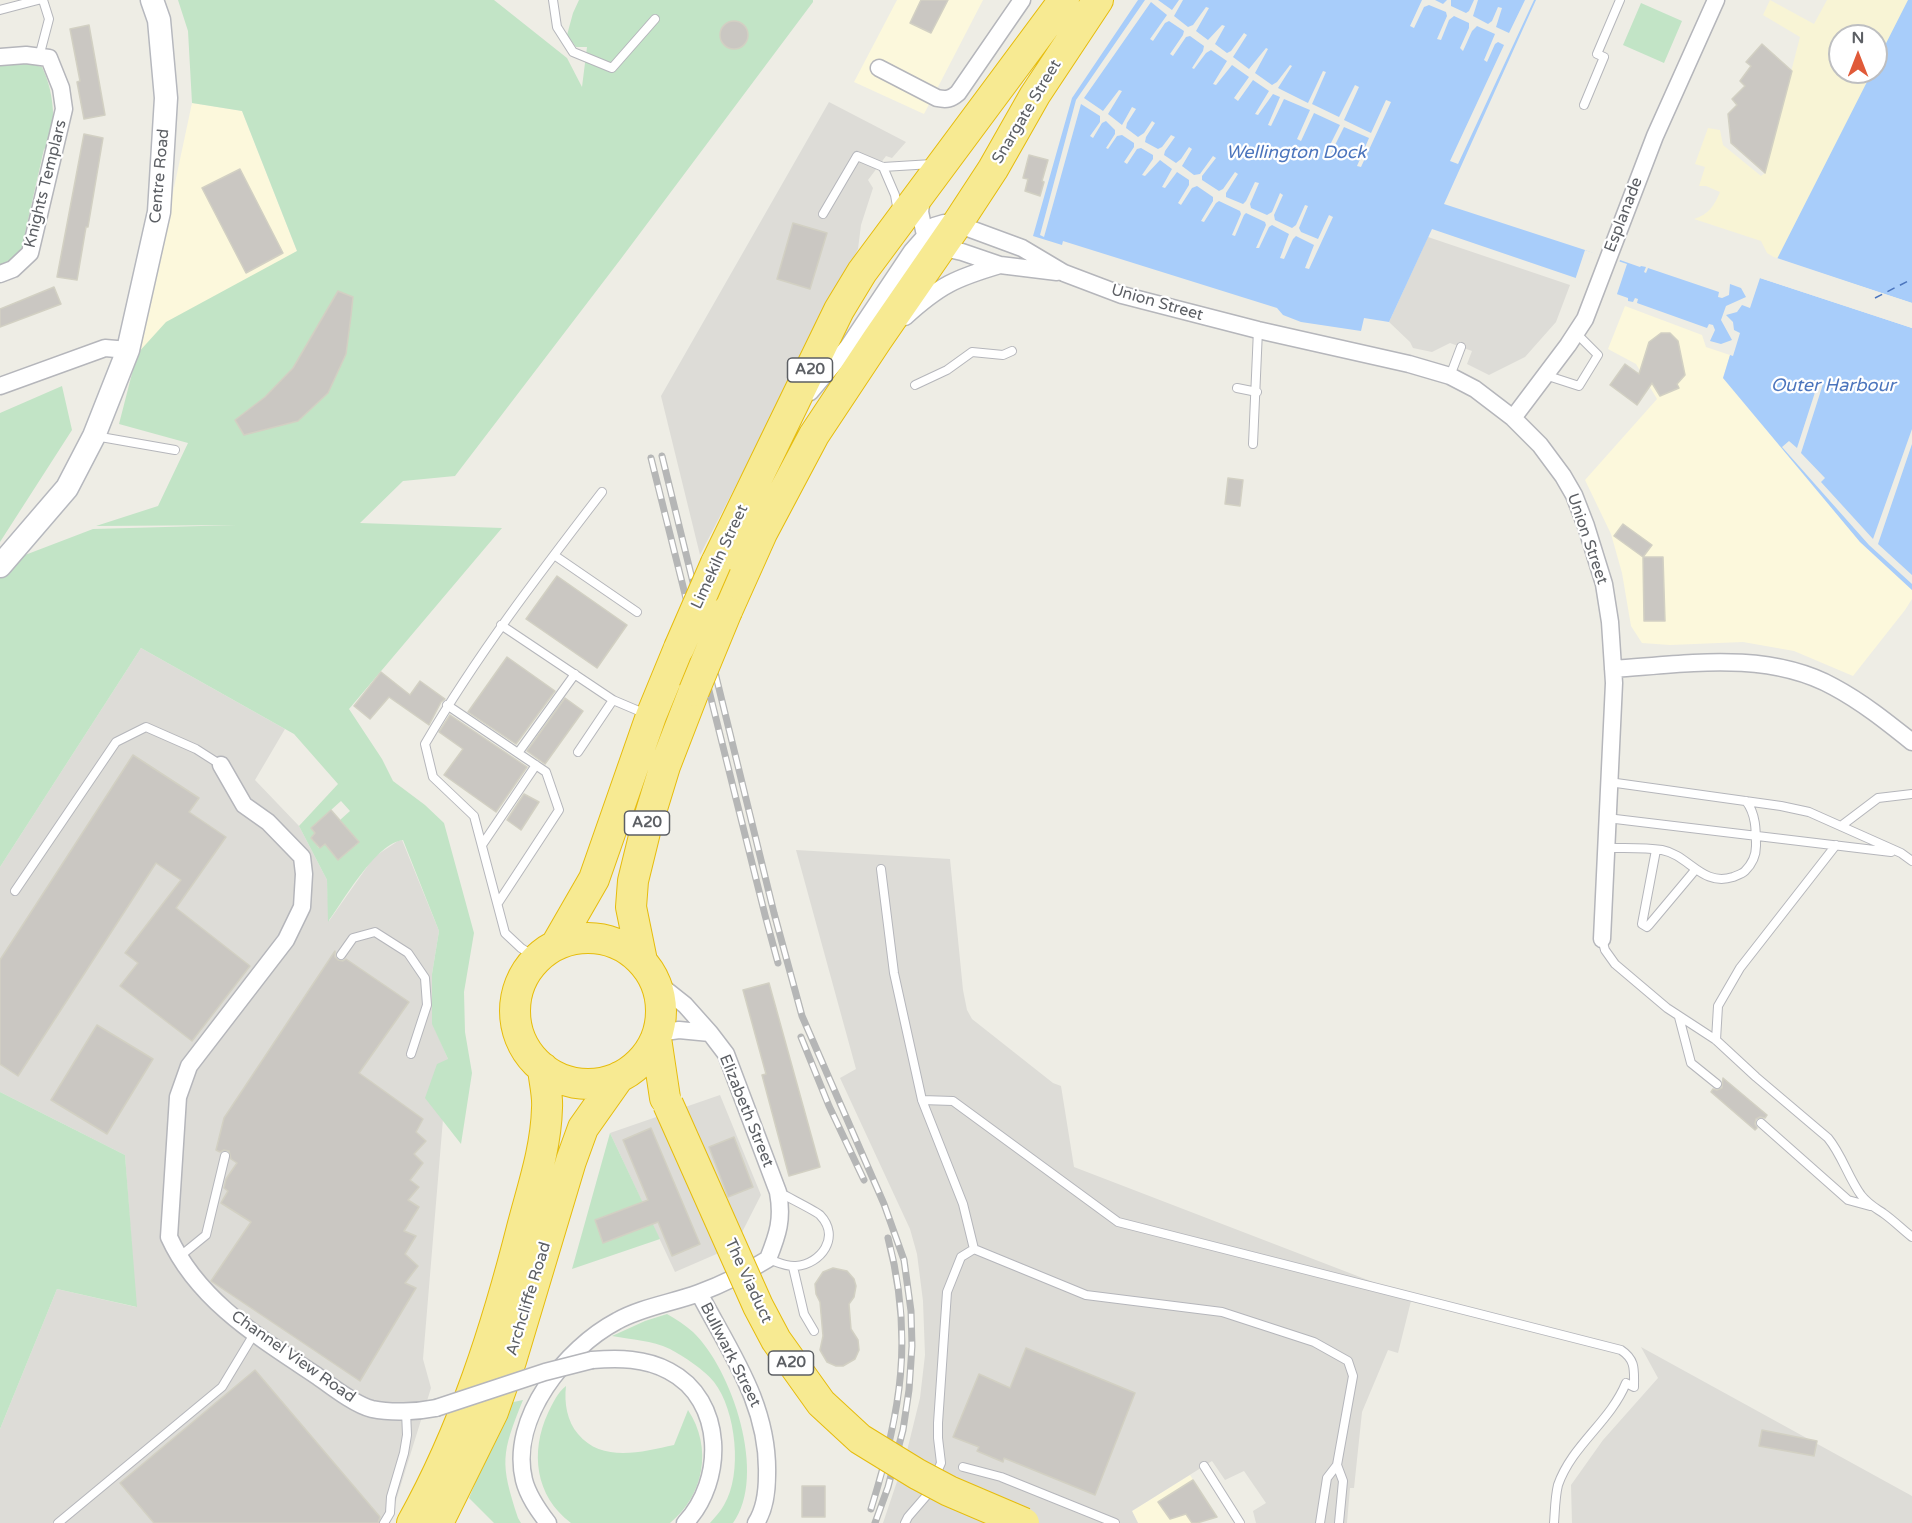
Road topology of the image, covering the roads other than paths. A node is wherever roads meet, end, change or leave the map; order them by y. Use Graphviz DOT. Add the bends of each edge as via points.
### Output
graph roads {
  1 [pos="38,0"];
  2 [pos="43,0"];
  3 [pos="152,0"];
  4 [pos="553,0"];
  5 [pos="1022,0"];
  6 [pos="1064,0"];
  7 [pos="1098,0"];
  8 [pos="1620,0"];
  9 [pos="1716,0"];
  10 [pos="0,10"];
  11 [pos="655,19"];
  12 [pos="990,46"];
  13 [pos="0,57"];
  14 [pos="39,57"];
  15 [pos="879,68"];
  16 [pos="1002,85"];
  17 [pos="1584,105"];
  18 [pos="945,163"];
  19 [pos="882,167"];
  20 [pos="924,189"];
  21 [pos="823,214"];
  22 [pos="900,219"];
  23 [pos="941,236"];
  24 [pos="1000,265"];
  25 [pos="1064,273"];
  26 [pos="0,274"];
  27 [pos="1258,330"];
  28 [pos="1575,333"];
  29 [pos="877,340"];
  30 [pos="1461,347"];
  31 [pos="128,350"];
  32 [pos="1012,351"];
  33 [pos="1545,375"];
  34 [pos="1450,376"];
  35 [pos="915,385"];
  36 [pos="0,386"];
  37 [pos="1237,388"];
  38 [pos="1257,392"];
  39 [pos="1513,418"];
  40 [pos="782,427"];
  41 [pos="94,436"];
  42 [pos="1253,444"];
  43 [pos="175,450"];
  44 [pos="602,492"];
  45 [pos="554,555"];
  46 [pos="0,566"];
  47 [pos="637,612"];
  48 [pos="501,625"];
  49 [pos="1613,669"];
  50 [pos="575,674"];
  51 [pos="613,700"];
  52 [pos="447,705"];
  53 [pos="651,716"];
  54 [pos="1912,742"];
  55 [pos="578,752"];
  56 [pos="518,753"];
  57 [pos="221,765"];
  58 [pos="536,765"];
  59 [pos="1609,782"];
  60 [pos="1912,794"];
  61 [pos="1746,801"];
  62 [pos="1607,818"];
  63 [pos="1841,826"];
  64 [pos="1756,835"];
  65 [pos="482,845"];
  66 [pos="1836,845"];
  67 [pos="1606,848"];
  68 [pos="1656,850"];
  69 [pos="1900,853"];
  70 [pos="1912,861"];
  71 [pos="881,869"];
  72 [pos="1696,869"];
  73 [pos="15,891"];
  74 [pos="498,903"];
  75 [pos="1602,939"];
  76 [pos="547,952"];
  77 [pos="341,955"];
  78 [pos="649,971"];
  79 [pos="1679,1017"];
  80 [pos="710,1033"];
  81 [pos="657,1036"];
  82 [pos="1716,1040"];
  83 [pos="411,1054"];
  84 [pos="543,1068"];
  85 [pos="625,1073"];
  86 [pos="1717,1084"];
  87 [pos="922,1100"];
  88 [pos="667,1101"];
  89 [pos="1761,1123"];
  90 [pos="225,1156"];
  91 [pos="778,1192"];
  92 [pos="1870,1206"];
  93 [pos="1912,1237"];
  94 [pos="974,1249"];
  95 [pos="178,1257"];
  96 [pos="768,1259"];
  97 [pos="793,1267"];
  98 [pos="699,1293"];
  99 [pos="814,1331"];
  100 [pos="254,1334"];
  101 [pos="406,1411"];
  102 [pos="1337,1465"];
  103 [pos="1204,1466"];
  104 [pos="963,1467"];
  105 [pos="58,1523"];
  106 [pos="384,1523"];
  107 [pos="412,1523"];
  108 [pos="438,1523"];
  109 [pos="549,1523"];
  110 [pos="684,1523"];
  111 [pos="756,1523"];
  112 [pos="905,1523"];
  113 [pos="1024,1523"];
  114 [pos="1115,1523"];
  115 [pos="1239,1523"];
  116 [pos="1320,1523"];
  117 [pos="1340,1523"];
  118 [pos="1554,1523"];
  1 -- 10 [label="lane"];
  2 -- 14 [label="lane" via="49,19"];
  3 -- 31 [label="street, Centre Road" via="159,20 166,98 159,212"];
  4 -- 11 [label="lane" via="557,27 573,52 612,68"];
  5 -- 12 [label="street"];
  6 -- 16 [label="highway, Snargate Street / A20"];
  7 -- 23 [label="highway, Snargate Street / A20" via="1035,95 993,169"];
  8 -- 17 [label="lane" via="1597,54 1604,57"];
  9 -- 28 [label="street, Esplanade" via="1655,136 1585,319"];
  12 -- 15 [label="street" via="958,93 945,100"];
  12 -- 16 [label="street" via="999,60"];
  13 -- 14 [label="street"];
  14 -- 26 [label="street, Knights Templars" via="49,58 61,88 64,109 30,253 13,269"];
  16 -- 18 [label="highway, Snargate Street / A20"];
  18 -- 19 [label="lane"];
  18 -- 20 [label="highway, Snargate Street / A20"];
  19 -- 21 [label="lane" via="857,156"];
  19 -- 22 [label="lane" via="896,195"];
  20 -- 22 [label="highway, Limekiln Street / A20"];
  20 -- 23 [label="street" via="920,212"];
  22 -- 40 [label="highway, Limekiln Street / A20" via="839,310"];
  23 -- 24 [label="street, Union Street" via="972,255"];
  23 -- 25 [label="street, Union Street" via="1022,248"];
  23 -- 29 [label="highway, Limekiln Street / A20"];
  23 -- 40 [label="street" via="912,251 848,347"];
  24 -- 25 [label="street, Union Street"];
  24 -- 29 [label="street, Union Street" via="940,287"];
  25 -- 27 [label="street, Union Street" via="1122,295"];
  27 -- 34 [label="street, Union Street"];
  27 -- 38 [label="lane"];
  28 -- 33 [label="street, Esplanade"];
  28 -- 33 [label="lane" via="1598,355 1579,386"];
  29 -- 78 [label="highway, Limekiln Street / A20, bridge" via="820,426 762,533 665,766 633,881 631,907"];
  30 -- 34 [label="lane"];
  31 -- 36 [label="street" via="105,348"];
  31 -- 41 [label="street, Centre Road"];
  32 -- 35 [label="lane" via="1003,355 972,352 947,370"];
  33 -- 39 [label="street, Esplanade"];
  34 -- 39 [label="street, Union Street" via="1475,389"];
  37 -- 38 [label="lane"];
  38 -- 42 [label="lane"];
  39 -- 49 [label="street, Union Street" via="1552,460 1580,509 1607,603"];
  40 -- 53 [label="highway, Limekiln Street / A20, bridge" via="716,563"];
  41 -- 43 [label="lane"];
  41 -- 46 [label="street, Centre Road" via="67,488"];
  44 -- 45 [label="lane"];
  45 -- 47 [label="lane"];
  45 -- 48 [label="lane"];
  48 -- 50 [label="lane"];
  48 -- 52 [label="lane"];
  49 -- 54 [label="street" via="1722,662 1759,663 1797,672 1832,686"];
  49 -- 59 [label="street, Union Street"];
  50 -- 51 [label="lane"];
  50 -- 56 [label="lane"];
  51 -- 53 [label="lane"];
  51 -- 55 [label="lane"];
  52 -- 56 [label="lane"];
  52 -- 65 [label="lane" via="425,744 433,777 474,816"];
  53 -- 76 [label="highway, Limekiln Street / A20" via="594,879"];
  56 -- 58 [label="lane"];
  57 -- 73 [label="lane" via="146,727 116,742"];
  57 -- 95 [label="street, Channel View Road" via="244,805 268,822 302,857 302,907 286,940 189,1066 178,1097 169,1237"];
  58 -- 65 [label="lane"];
  58 -- 74 [label="lane" via="546,772 559,810"];
  59 -- 61 [label="lane"];
  59 -- 62 [label="street, Union Street"];
  60 -- 63 [label="lane" via="1878,798"];
  61 -- 63 [label="lane" via="1809,812"];
  61 -- 64 [label="lane" via="1755,819"];
  62 -- 64 [label="lane"];
  62 -- 67 [label="street, Union Street"];
  63 -- 69 [label="lane"];
  64 -- 66 [label="lane"];
  64 -- 72 [label="lane" via="1756,851 1742,874 1721,880"];
  65 -- 74 [label="lane"];
  66 -- 69 [label="lane"];
  66 -- 82 [label="lane" via="1740,968 1718,1006"];
  67 -- 68 [label="lane"];
  67 -- 75 [label="street, Union Street"];
  68 -- 72 [label="lane" via="1663,850"];
  68 -- 72 [label="lane" via="1641,924 1644,927"];
  69 -- 70 [label="lane"];
  71 -- 87 [label="lane" via="894,973"];
  74 -- 76 [label="lane" via="505,933 521,948"];
  75 -- 79 [label="lane" via="1615,964"];
  76 -- 78 [label="highway" via="582,938 602,939 620,945"];
  76 -- 84 [label="highway" via="527,970 520,984 515,1014 523,1044"];
  77 -- 83 [label="lane" via="353,938 375,932 408,953 425,978 427,1005"];
  78 -- 80 [label="street, Elizabeth Street"];
  78 -- 81 [label="highway" via="660,999"];
  79 -- 82 [label="lane"];
  79 -- 86 [label="lane" via="1691,1063"];
  80 -- 81 [label="street" via="679,1030"];
  80 -- 91 [label="street, Elizabeth Street" via="726,1054"];
  81 -- 85 [label="highway" via="640,1063"];
  81 -- 88 [label="highway, The Viaduct / A20"];
  82 -- 92 [label="lane" via="1828,1138"];
  84 -- 85 [label="highway" via="572,1082 588,1083 604,1082"];
  84 -- 107 [label="highway, Archcliffe Road" via="547,1107 543,1150 510,1275 459,1424"];
  85 -- 88 [label="highway, The Viaduct / A20" via="643,1076"];
  85 -- 108 [label="highway, Archcliffe Road" via="599,1102 583,1128 493,1412"];
  87 -- 94 [label="lane" via="963,1204"];
  87 -- 118 [label="lane" via="953,1101 1118,1222 1621,1350 1630,1357 1634,1387 1626,1383 1613,1408 1575,1455 1558,1486"];
  88 -- 113 [label="highway, The Viaduct / A20, bridge" via="776,1341 821,1403 860,1439 917,1474"];
  89 -- 92 [label="lane" via="1848,1200"];
  90 -- 95 [label="lane" via="206,1235"];
  91 -- 96 [label="street, Elizabeth Street" via="780,1223"];
  91 -- 97 [label="lane" via="820,1214 826,1225 826,1250 809,1263"];
  92 -- 93 [label="lane"];
  94 -- 102 [label="lane" via="1086,1295 1222,1312 1314,1342 1348,1361 1353,1376"];
  94 -- 112 [label="lane" via="962,1257 947,1292 938,1423 941,1463 927,1495"];
  95 -- 100 [label="street, Channel View Road" via="197,1283"];
  96 -- 97 [label="lane"];
  96 -- 98 [label="street"];
  97 -- 99 [label="lane" via="804,1314"];
  98 -- 109 [label="street" via="617,1321 576,1350 556,1373 531,1417 521,1459 530,1496"];
  98 -- 111 [label="street, Bullwark Street" via="746,1379 766,1439 767,1483"];
  100 -- 101 [label="street, Channel View Road" via="370,1409"];
  100 -- 105 [label="lane" via="222,1387"];
  101 -- 106 [label="lane" via="404,1453 390,1513"];
  101 -- 110 [label="street, Channel View Road, bridge" via="436,1408 592,1360 633,1359 654,1364 683,1380 701,1402 710,1423 713,1467 701,1501"];
  102 -- 116 [label="lane" via="1327,1478"];
  102 -- 117 [label="lane" via="1343,1481"];
  103 -- 115 [label="lane"];
  104 -- 114 [label="lane" via="1001,1477"];
}
